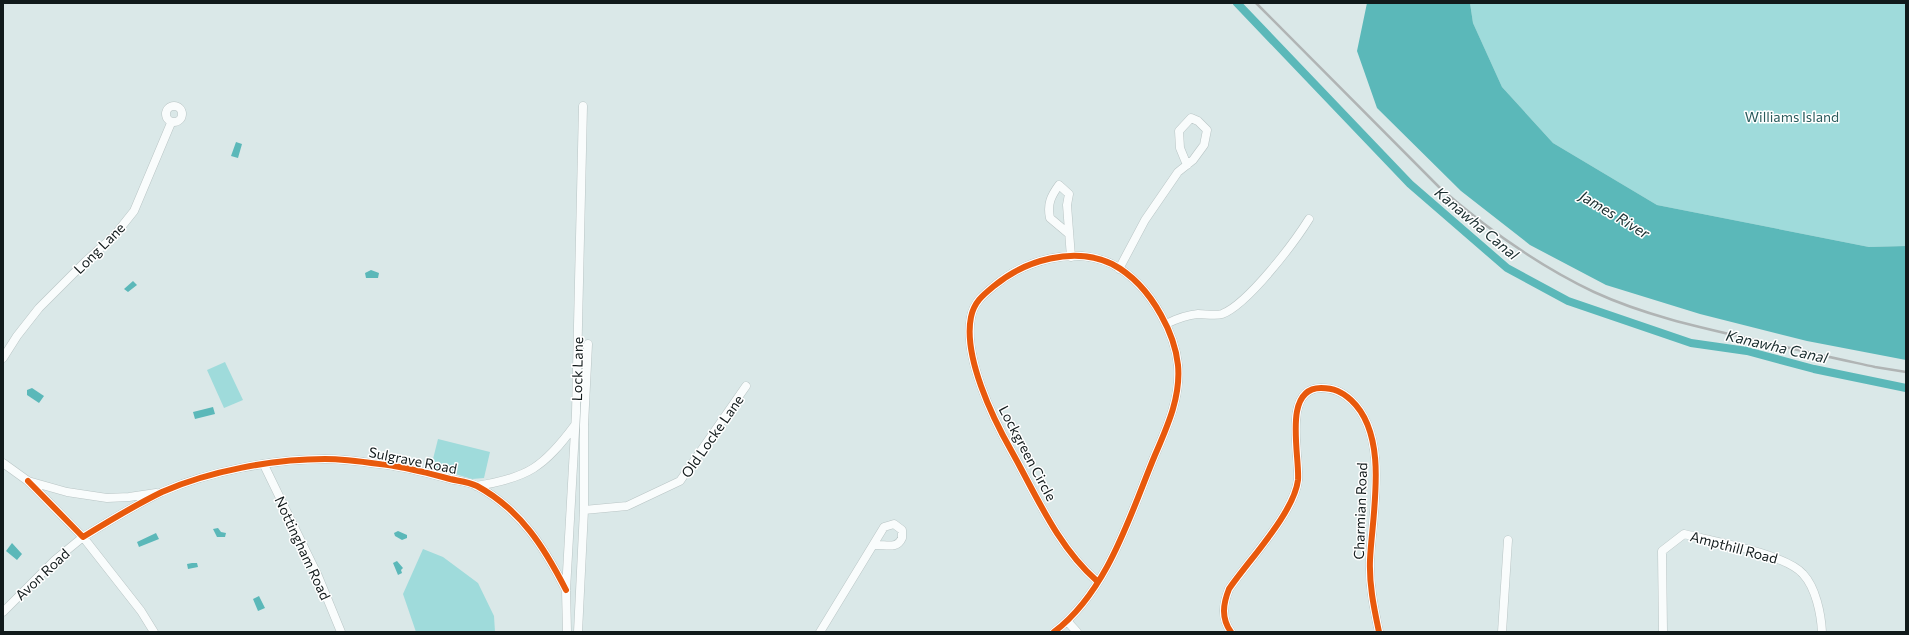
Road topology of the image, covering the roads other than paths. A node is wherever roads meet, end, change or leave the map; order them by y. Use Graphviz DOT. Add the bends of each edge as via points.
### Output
graph roads {
  1 [pos="583,106"];
  2 [pos="171,122"];
  3 [pos="1187,164"];
  4 [pos="1308,219"];
  5 [pos="1069,234"];
  6 [pos="1071,257"];
  7 [pos="1119,269"];
  8 [pos="1166,324"];
  9 [pos="588,344"];
  10 [pos="3,358"];
  11 [pos="746,386"];
  12 [pos="575,425"];
  13 [pos="3,463"];
  14 [pos="264,465"];
  15 [pos="28,481"];
  16 [pos="476,486"];
  17 [pos="163,492"];
  18 [pos="584,510"];
  19 [pos="83,537"];
  20 [pos="1508,540"];
  21 [pos="874,546"];
  22 [pos="1097,581"];
  23 [pos="566,590"];
  24 [pos="3,612"];
  25 [pos="567,620"];
  26 [pos="578,620"];
  27 [pos="1068,622"];
  28 [pos="154,632"];
  29 [pos="341,632"];
  30 [pos="567,632"];
  31 [pos="578,632"];
  32 [pos="820,632"];
  33 [pos="1054,632"];
  34 [pos="1078,632"];
  35 [pos="1231,632"];
  36 [pos="1379,632"];
  37 [pos="1502,632"];
  38 [pos="1663,632"];
  39 [pos="1822,632"];
  1 -- 12 [label="street, Lock Lane"];
  2 -- 10 [label="street, Long Lane" via="134,211 114,236 39,308"];
  3 -- 3 [label="street" via="1204,145 1207,130 1191,118 1180,131 1180,148"];
  3 -- 7 [label="street" via="1178,172 1145,220"];
  4 -- 8 [label="street" via="1273,267 1244,298 1222,314 1198,314"];
  5 -- 5 [label="street" via="1069,194 1059,185 1051,196 1048,209 1050,218"];
  5 -- 6 [label="street"];
  6 -- 7 [label="street, Lockgreen Circle" via="1088,258 1111,264"];
  6 -- 22 [label="street, Lockgreen Circle" via="1058,257 1025,266 1002,279 978,299 971,316 969,342 997,426 1063,544 1080,566"];
  7 -- 8 [label="street, Lockgreen Circle" via="1135,280 1155,304"];
  8 -- 22 [label="street, Lockgreen Circle" via="1173,338 1178,366 1177,388 1170,418 1111,562"];
  9 -- 18 [label="street" via="584,425"];
  11 -- 18 [label="street, Old Locke Lane" via="680,482 627,506"];
  12 -- 16 [label="street" via="556,451 527,473 499,483"];
  12 -- 23 [label="street, Lock Lane"];
  13 -- 15 [label="street, Sulgrave Road"];
  14 -- 16 [label="street, Sulgrave Road" via="306,460 364,462 410,468"];
  14 -- 17 [label="street, Sulgrave Road" via="226,472"];
  14 -- 29 [label="street, Nottingham Road" via="318,576"];
  15 -- 17 [label="street, Sulgrave Road" via="67,492 107,498"];
  15 -- 19 [label="street, Sulgrave Road"];
  16 -- 23 [label="street, Sulgrave Road" via="513,513 536,537"];
  17 -- 19 [label="street, Sulgrave Road"];
  18 -- 26 [label="street"];
  19 -- 24 [label="street, Avon Road" via="50,564"];
  19 -- 28 [label="street" via="141,611"];
  20 -- 37 [label="street"];
  21 -- 32 [label="street"];
  22 -- 27 [label="street, Lockgreen Circle"];
  23 -- 25 [label="street, Lock Lane"];
  25 -- 26 [label="street"];
  25 -- 30 [label="street, Lock Lane"];
  26 -- 31 [label="street"];
  27 -- 33 [label="street, Lockgreen Circle"];
  27 -- 34 [label="street"];
  35 -- 36 [label="street, Charmian Road" via="1225,622 1223,602 1241,571 1283,515 1295,492 1298,469 1297,408 1306,393 1318,388 1342,392 1360,408 1370,434 1376,488 1370,582"];
  38 -- 39 [label="street, Ampthill Road" via="1662,551 1684,534 1780,559 1796,567 1810,584"];
}
